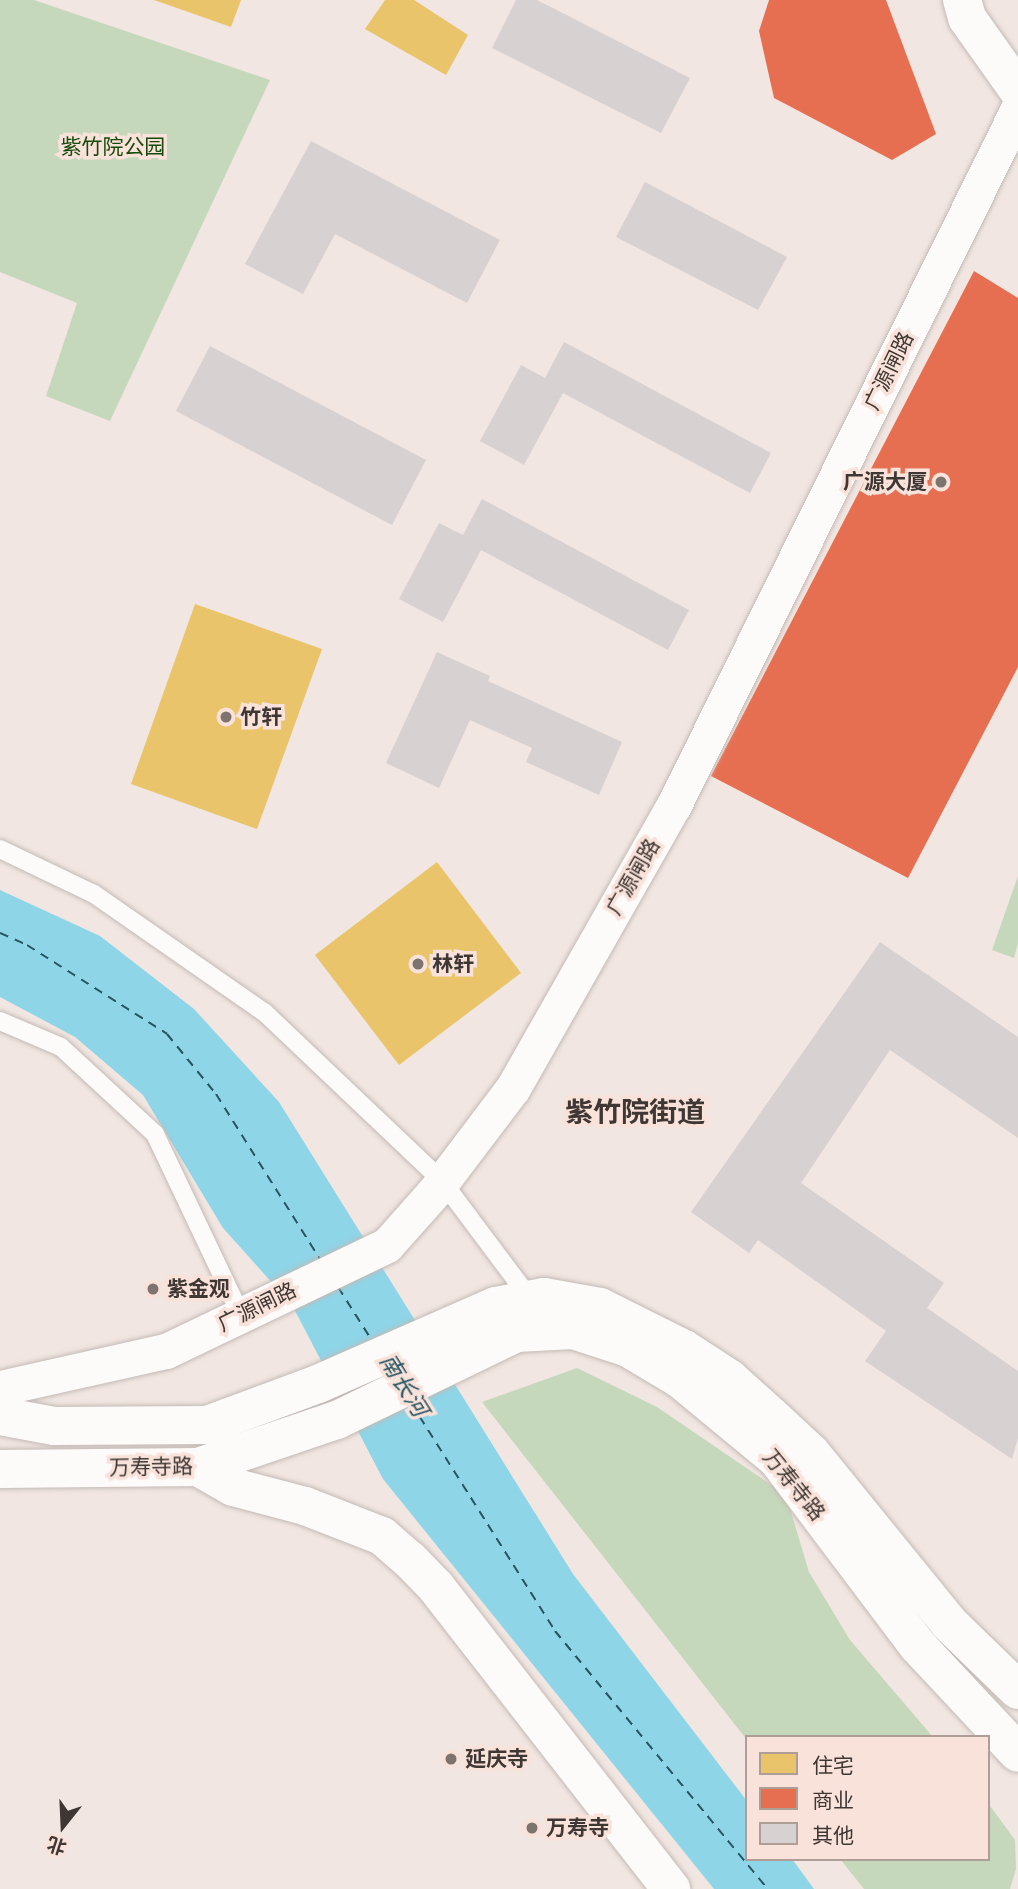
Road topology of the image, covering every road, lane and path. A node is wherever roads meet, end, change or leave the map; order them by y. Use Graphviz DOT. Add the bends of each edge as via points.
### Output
graph roads {
  1 [pos="962,0"];
  2 [pos="1018,90"];
  3 [pos="1018,109"];
  4 [pos="0,849"];
  5 [pos="0,1021"];
  6 [pos="442,1181"];
  7 [pos="531,1300"];
  8 [pos="242,1314"];
  9 [pos="451,1344"];
  10 [pos="0,1388"];
  11 [pos="0,1416"];
  12 [pos="198,1467"];
  13 [pos="0,1469"];
  14 [pos="1018,1690"];
  15 [pos="1018,1754"];
  16 [pos="671,1889"];
  1 -- 2 [label="street" via="967,18"];
  3 -- 6 [label="street, 广源闸路" via="674,805 513,1088"];
  4 -- 6 [label="lane" via="94,894 264,1012"];
  5 -- 8 [label="lane" via="61,1047 155,1134"];
  6 -- 7 [label="lane"];
  6 -- 8 [label="street, 广源闸路" via="387,1245"];
  7 -- 9 [label="street, 万寿寺路" via="496,1306"];
  7 -- 14 [label="street, 万寿寺路" via="544,1297 600,1307 640,1324 730,1379 811,1453 949,1623"];
  8 -- 10 [label="street, 广源闸路" via="166,1351"];
  9 -- 11 [label="street, 万寿寺路" via="318,1384 207,1426 54,1426"];
  9 -- 12 [label="street, 万寿寺路" via="337,1420"];
  9 -- 15 [label="street, 万寿寺路" via="516,1333 573,1330 628,1348 681,1378 777,1459 918,1646"];
  12 -- 13 [label="street, 万寿寺路"];
  12 -- 16 [label="street" via="233,1487 304,1506 382,1536 410,1560 436,1587"];
}
